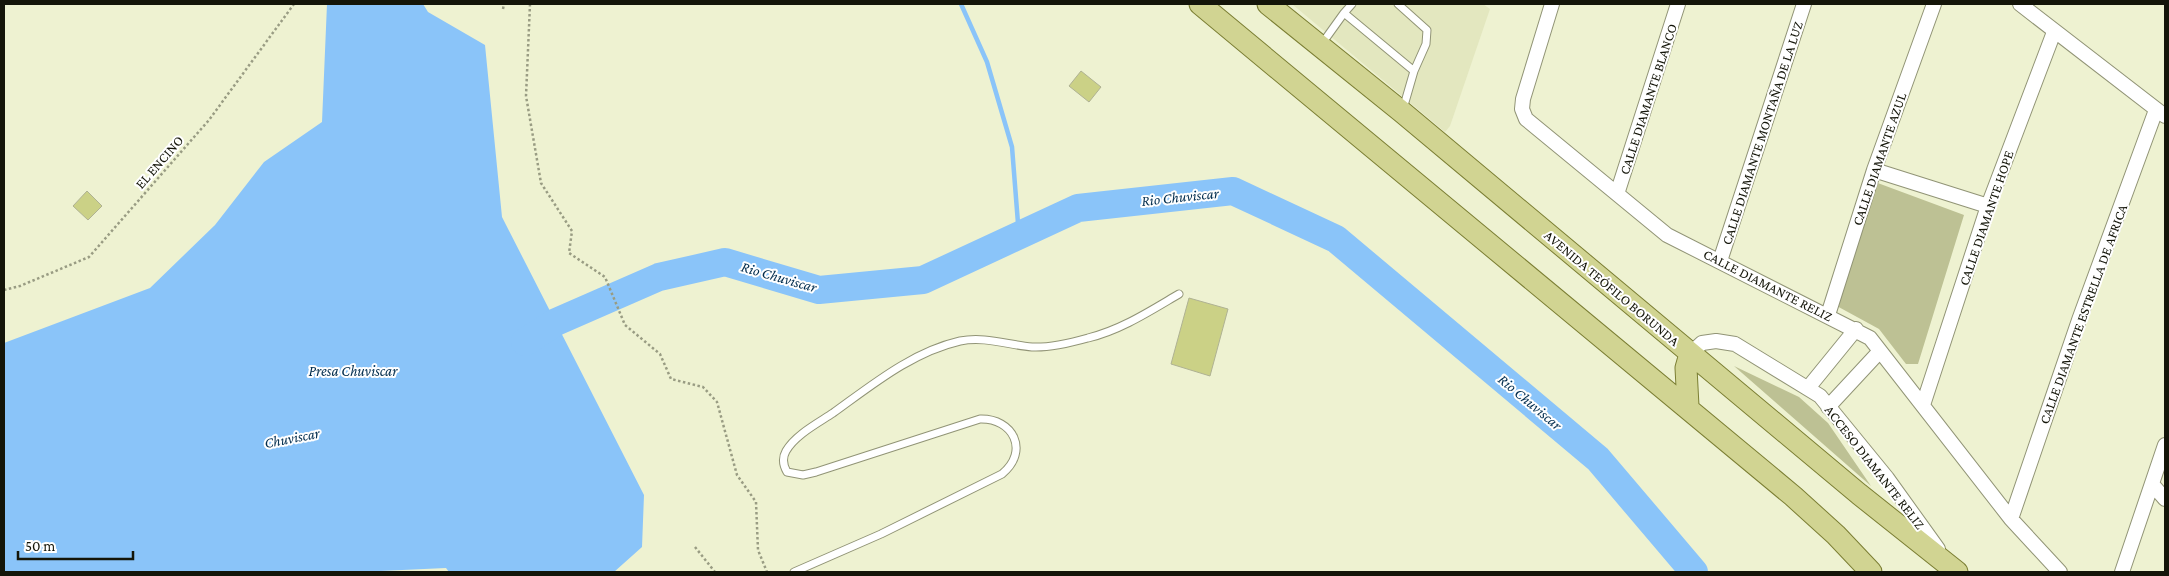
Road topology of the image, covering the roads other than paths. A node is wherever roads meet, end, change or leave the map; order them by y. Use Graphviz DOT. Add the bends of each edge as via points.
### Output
graph roads {
  1 [pos="1200,4"];
  2 [pos="1268,4"];
  3 [pos="1352,4"];
  4 [pos="1398,4"];
  5 [pos="1552,4"];
  6 [pos="1678,4"];
  7 [pos="1804,4"];
  8 [pos="1934,4"];
  9 [pos="2020,4"];
  10 [pos="1344,13"];
  11 [pos="2054,32"];
  12 [pos="1320,47"];
  13 [pos="1414,71"];
  14 [pos="1402,112"];
  15 [pos="2161,113"];
  16 [pos="1874,170"];
  17 [pos="1617,194"];
  18 [pos="1988,206"];
  19 [pos="1720,261"];
  20 [pos="1179,294"];
  21 [pos="1828,315"];
  22 [pos="1856,329"];
  23 [pos="1880,351"];
  24 [pos="1690,354"];
  25 [pos="1808,388"];
  26 [pos="1923,405"];
  27 [pos="1688,406"];
  28 [pos="1828,407"];
  29 [pos="2165,446"];
  30 [pos="2152,484"];
  31 [pos="2165,500"];
  32 [pos="2011,519"];
  33 [pos="1952,567"];
  34 [pos="794,572"];
  35 [pos="1871,572"];
  36 [pos="2060,572"];
  37 [pos="2122,572"];
  1 -- 27 [label="main road"];
  2 -- 12 [label="main road, AVENIDA TEÓFILO BORUNDA"];
  3 -- 10 [label="lane"];
  4 -- 13 [label="lane" via="1427,30 1426,44"];
  5 -- 17 [label="street, CALLE DIAMANTE RELIZ" via="1523,99 1523,113 1526,119"];
  6 -- 17 [label="street, CALLE DIAMANTE BLANCO"];
  7 -- 19 [label="street, CALLE DIAMANTE MONTAÑA DE LA LUZ"];
  8 -- 16 [label="street, CALLE DIAMANTE AZUL"];
  9 -- 11 [label="street"];
  10 -- 12 [label="lane"];
  10 -- 13 [label="lane"];
  11 -- 15 [label="street"];
  11 -- 18 [label="street, CALLE DIAMANTE HOPE"];
  12 -- 14 [label="main road, AVENIDA TEÓFILO BORUNDA"];
  13 -- 14 [label="lane"];
  14 -- 24 [label="main road, AVENIDA TEÓFILO BORUNDA"];
  15 -- 32 [label="street, CALLE DIAMANTE ESTRELLA DE AFRICA" via="2079,320"];
  16 -- 18 [label="street"];
  16 -- 21 [label="street, CALLE DIAMANTE AZUL"];
  17 -- 19 [label="street, CALLE DIAMANTE RELIZ" via="1667,235"];
  18 -- 26 [label="street, CALLE DIAMANTE HOPE"];
  19 -- 21 [label="street, CALLE DIAMANTE RELIZ"];
  20 -- 34 [label="lane" via="1131,322 1089,338 1033,347 990,340 962,341 933,350 884,376 814,426 787,449 783,456 787,472 803,476 980,419 999,421 1006,427 1015,442 1017,454 1011,467 1002,474 881,534"];
  21 -- 22 [label="street, CALLE DIAMANTE RELIZ"];
  22 -- 23 [label="street, CALLE DIAMANTE RELIZ" via="1870,338"];
  22 -- 25 [label="street"];
  23 -- 26 [label="street, CALLE DIAMANTE RELIZ"];
  23 -- 28 [label="street"];
  24 -- 25 [label="street, ACCESO DIAMANTE RELIZ" via="1702,343 1735,344"];
  24 -- 27 [label="main road" via="1686,376"];
  24 -- 33 [label="main road, AVENIDA TEÓFILO BORUNDA"];
  25 -- 28 [label="street, ACCESO DIAMANTE RELIZ"];
  26 -- 32 [label="street, CALLE DIAMANTE RELIZ"];
  27 -- 35 [label="main road" via="1836,535"];
  28 -- 33 [label="street, ACCESO DIAMANTE RELIZ" via="1887,478"];
  29 -- 30 [label="street"];
  30 -- 31 [label="street"];
  30 -- 37 [label="street"];
  32 -- 36 [label="street, CALLE DIAMANTE RELIZ"];
}
